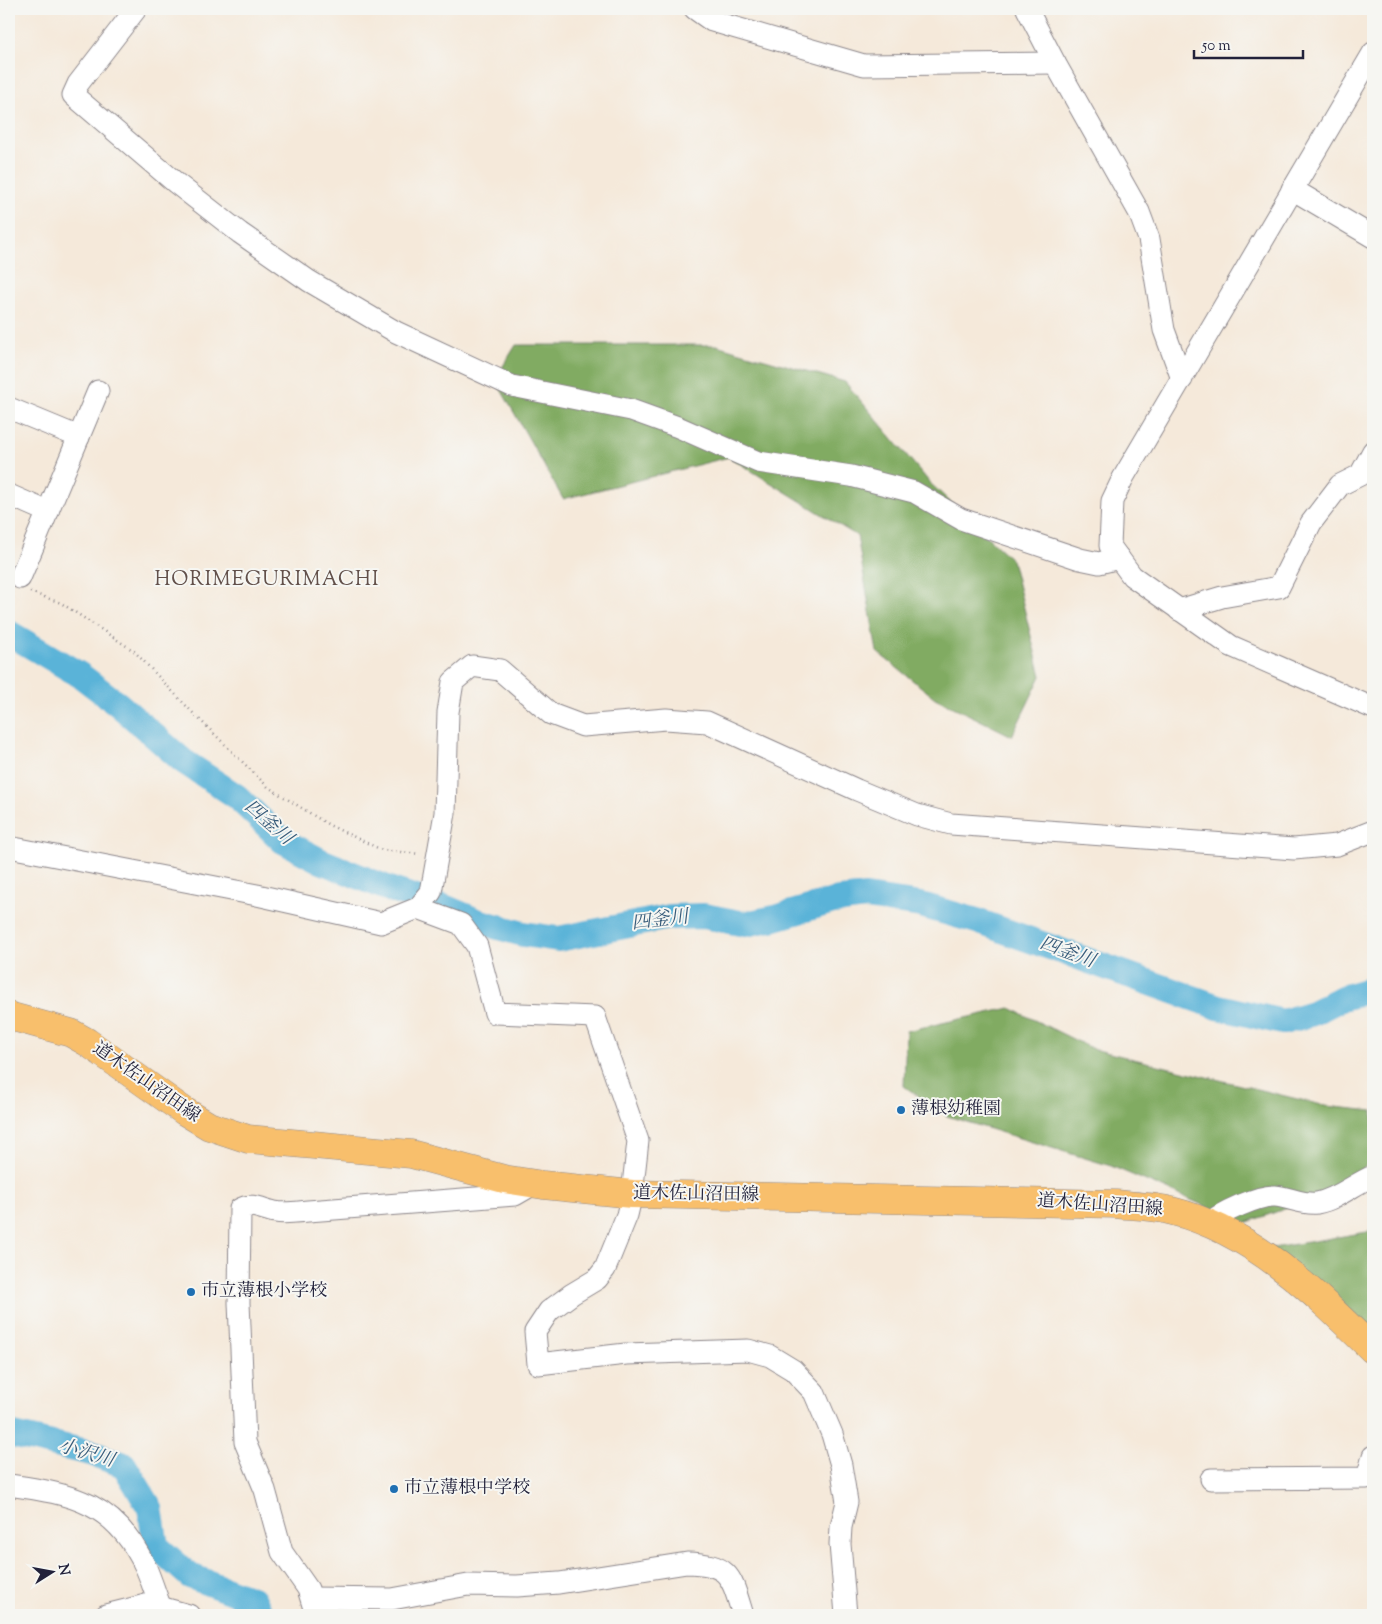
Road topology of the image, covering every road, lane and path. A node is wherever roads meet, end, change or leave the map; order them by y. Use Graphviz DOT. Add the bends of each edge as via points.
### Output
graph roads {
  1 [pos="136,9"];
  2 [pos="696,9"];
  3 [pos="1027,9"];
  4 [pos="1373,53"];
  5 [pos="1055,63"];
  6 [pos="1292,189"];
  7 [pos="1373,237"];
  8 [pos="1182,379"];
  9 [pos="98,391"];
  10 [pos="9,408"];
  11 [pos="1373,436"];
  12 [pos="79,437"];
  13 [pos="1373,451"];
  14 [pos="1344,482"];
  15 [pos="9,495"];
  16 [pos="48,512"];
  17 [pos="1119,558"];
  18 [pos="23,584"];
  19 [pos="1179,610"];
  20 [pos="1373,708"];
  21 [pos="1373,831"];
  22 [pos="9,847"];
  23 [pos="439,856"];
  24 [pos="418,908"];
  25 [pos="9,1016"];
  26 [pos="1373,1176"];
  27 [pos="534,1184"];
  28 [pos="632,1194"];
  29 [pos="1208,1224"];
  30 [pos="1373,1350"];
  31 [pos="1373,1456"];
  32 [pos="1210,1478"];
  33 [pos="9,1485"];
  34 [pos="314,1606"];
  35 [pos="161,1608"];
  36 [pos="106,1615"];
  37 [pos="189,1615"];
  38 [pos="742,1615"];
  39 [pos="846,1615"];
  1 -- 17 [label="street" via="73,95 240,233 309,281 396,332 512,386 631,410 678,426 758,462 851,476 914,492 961,519 1080,559 1099,563"];
  2 -- 5 [label="street" via="712,21 864,65"];
  3 -- 5 [label="street"];
  4 -- 6 [label="street"];
  5 -- 8 [label="street" via="1139,212 1149,239 1164,330"];
  6 -- 7 [label="street"];
  6 -- 8 [label="street"];
  8 -- 17 [label="street" via="1112,501 1110,546"];
  9 -- 12 [label="street"];
  10 -- 12 [label="street"];
  11 -- 14 [label="street"];
  12 -- 16 [label="street"];
  13 -- 14 [label="street" via="1360,474"];
  14 -- 19 [label="street" via="1311,523 1279,587 1222,597"];
  15 -- 16 [label="street"];
  16 -- 18 [label="street"];
  17 -- 19 [label="street" via="1132,576"];
  18 -- 23 [label="path" via="61,603 134,651 268,787 329,825 382,850"];
  19 -- 20 [label="street" via="1231,646"];
  21 -- 23 [label="street" via="1336,845 1294,849 951,824 917,815 857,790 707,722 666,719 583,726 551,714 500,670 472,666 453,682 448,712"];
  22 -- 24 [label="street" via="257,895 381,923"];
  23 -- 24 [label="street" via="431,892"];
  24 -- 28 [label="street" via="461,924 477,946 495,1013 595,1017 638,1141"];
  25 -- 27 [label="main road, 道木佐山沼田線" via="71,1033 184,1111 210,1126 248,1139 411,1154"];
  26 -- 29 [label="street" via="1330,1200 1310,1203 1277,1196 1262,1198 1215,1217"];
  27 -- 28 [label="main road, 道木佐山沼田線"];
  27 -- 34 [label="street" via="515,1195 276,1213 253,1206 240,1209 243,1432 273,1514 282,1552"];
  28 -- 29 [label="main road, 道木佐山沼田線" via="1115,1204 1171,1210"];
  28 -- 39 [label="street" via="606,1269 597,1279 549,1312 535,1332 538,1364 626,1354 748,1350 770,1356 793,1370 814,1392 841,1465 847,1502 840,1544"];
  29 -- 30 [label="main road, 道木佐山沼田線" via="1252,1246 1303,1284"];
  31 -- 32 [label="street" via="1367,1478"];
  33 -- 35 [label="street" via="54,1491 80,1499 100,1510 120,1527 133,1545 146,1568"];
  34 -- 38 [label="street" via="392,1599 468,1585 559,1583 703,1563 727,1574"];
  35 -- 36 [label="street"];
  35 -- 37 [label="street"];
}
